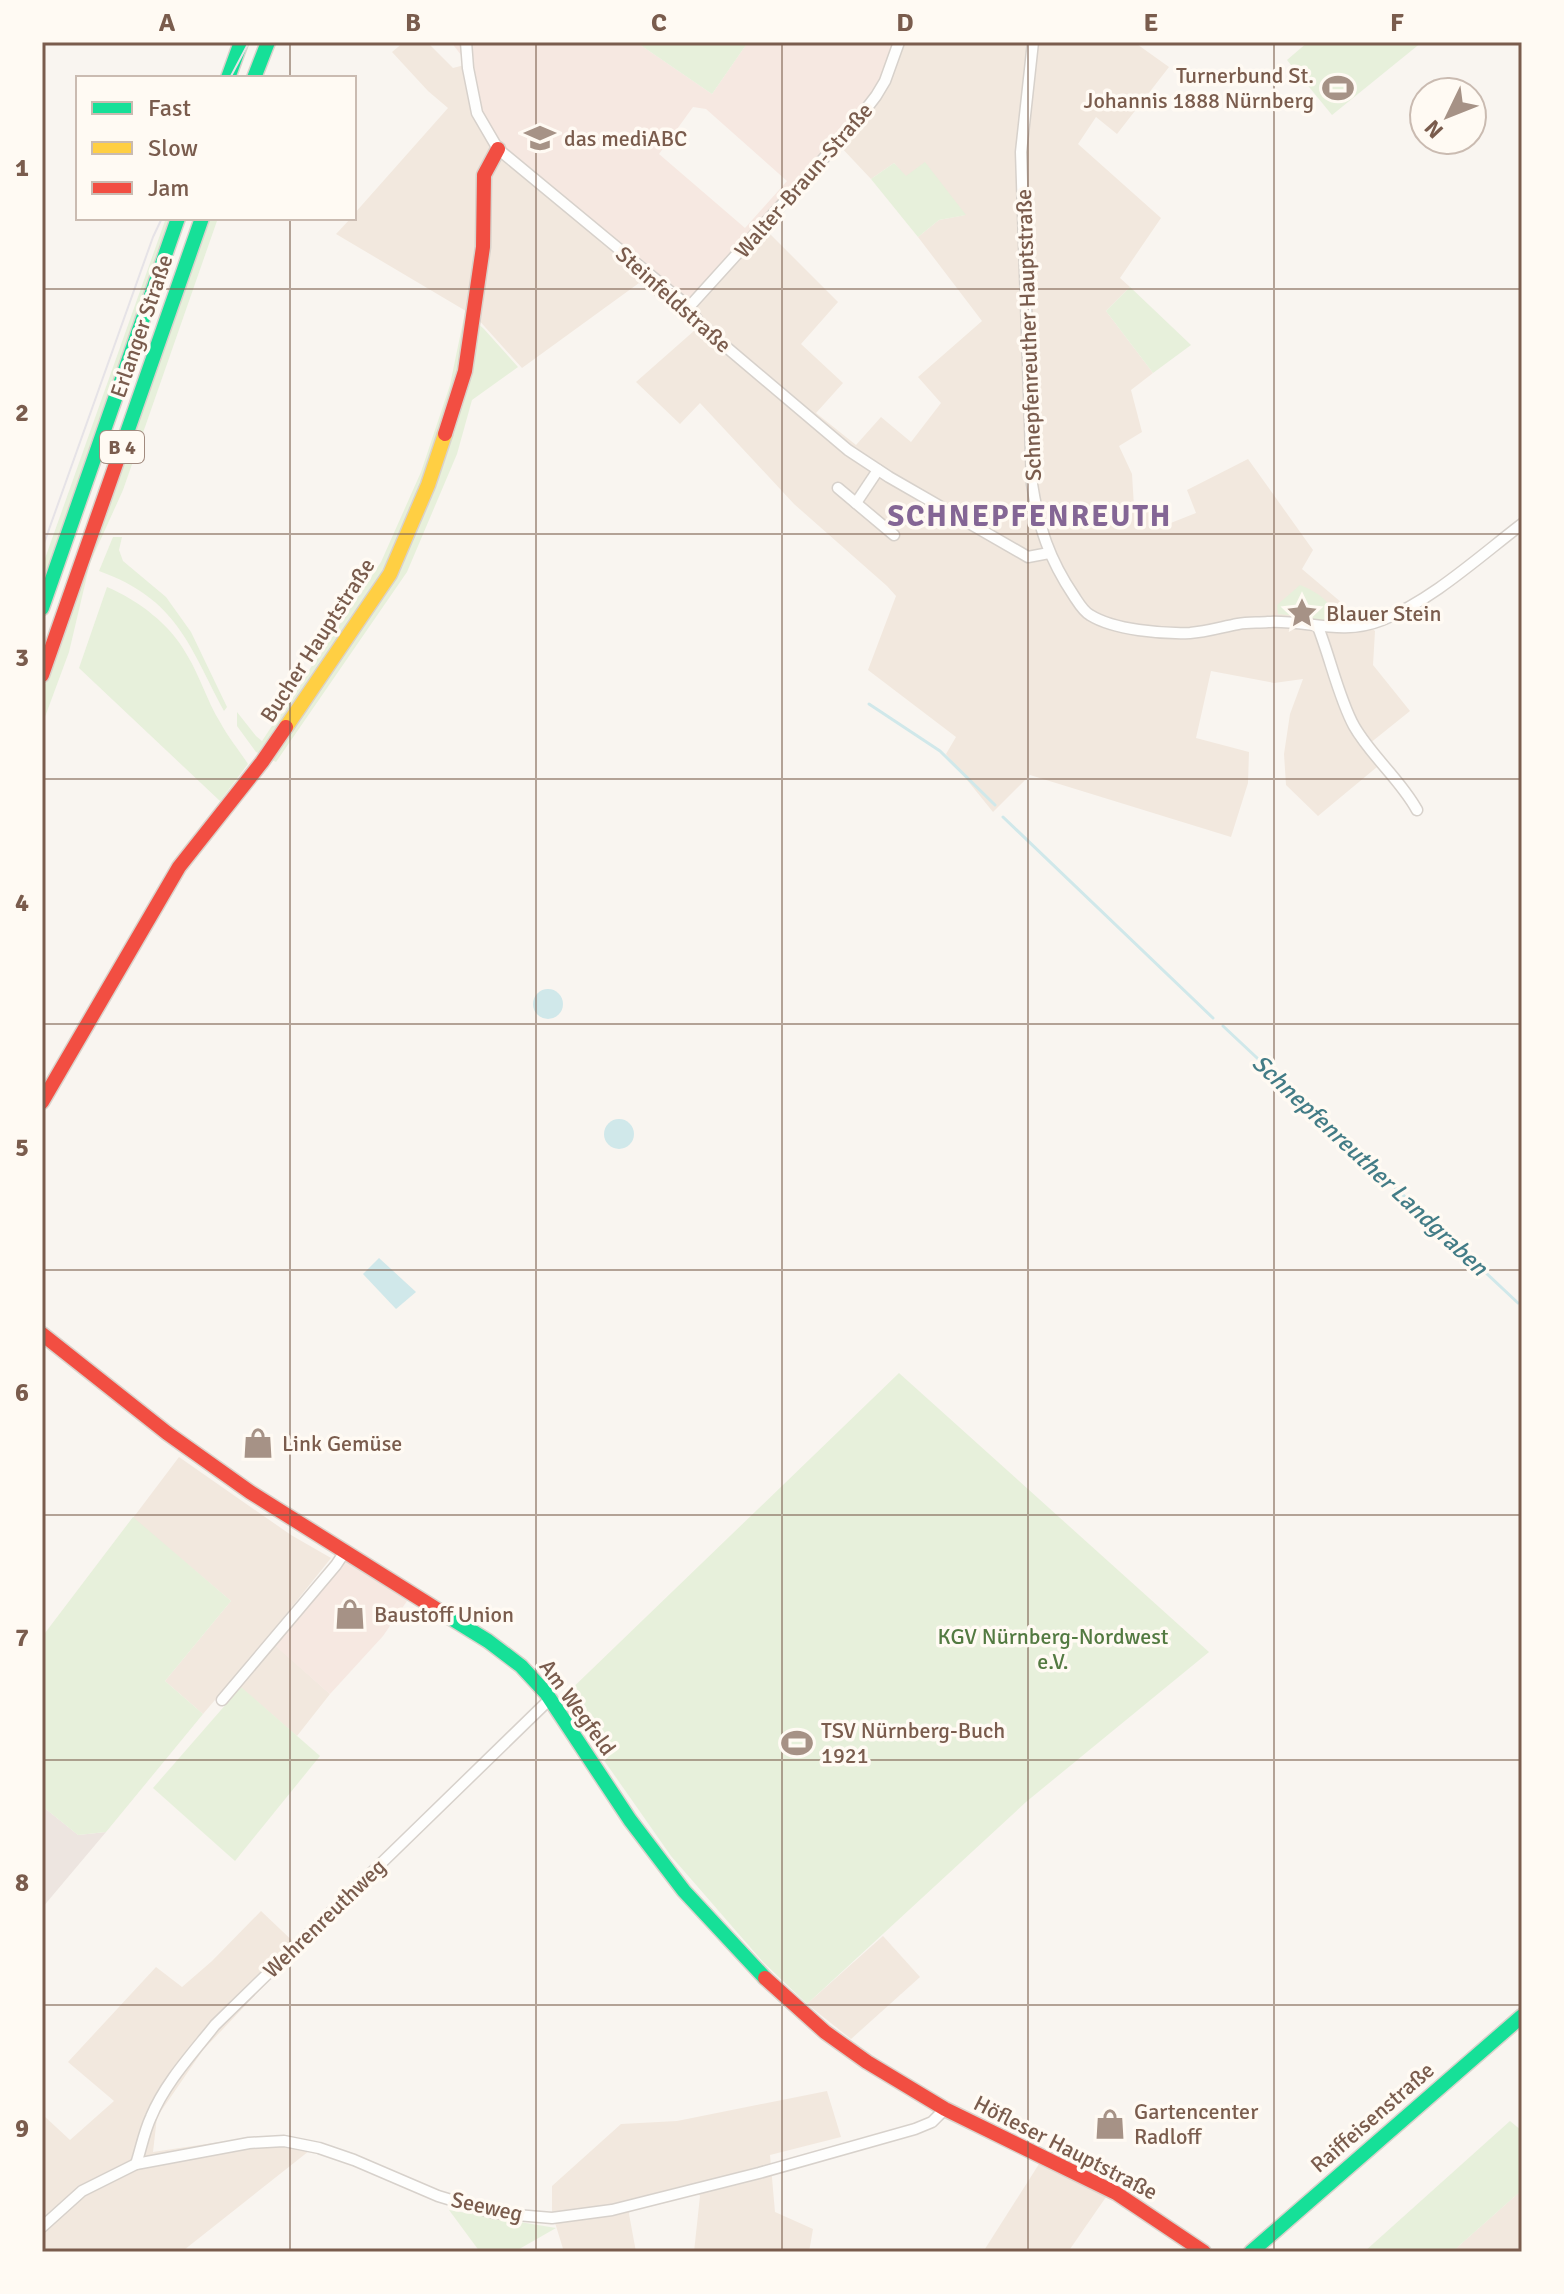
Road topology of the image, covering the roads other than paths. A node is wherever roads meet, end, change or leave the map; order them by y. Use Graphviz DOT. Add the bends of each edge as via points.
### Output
graph roads {
  1 [pos="241,42"];
  2 [pos="268,42"];
  3 [pos="466,42"];
  4 [pos="899,42"];
  5 [pos="1033,42"];
  6 [pos="229,76"];
  7 [pos="255,76"];
  8 [pos="498,149"];
  9 [pos="177,220"];
  10 [pos="201,220"];
  11 [pos="689,307"];
  12 [pos="878,470"];
  13 [pos="838,488"];
  14 [pos="856,503"];
  15 [pos="1522,524"];
  16 [pos="894,535"];
  17 [pos="1049,553"];
  18 [pos="42,608"];
  19 [pos="1318,627"];
  20 [pos="42,675"];
  21 [pos="1417,810"];
  22 [pos="42,1102"];
  23 [pos="42,1334"];
  24 [pos="344,1553"];
  25 [pos="550,1699"];
  26 [pos="222,1700"];
  27 [pos="1522,2016"];
  28 [pos="945,2109"];
  29 [pos="136,2164"];
  30 [pos="42,2227"];
  31 [pos="1204,2252"];
  32 [pos="1251,2252"];
  1 -- 6 [label="street"];
  2 -- 7 [label="street"];
  3 -- 8 [label="street, Steinfeldstraße" via="480,118"];
  4 -- 11 [label="street, Walter-Braun-Straße" via="869,106"];
  5 -- 17 [label="street, Schnepfenreuther Hauptstraße" via="1021,152 1023,237 1032,484"];
  8 -- 11 [label="street, Steinfeldstraße"];
  8 -- 22 [label="street, Bucher Hauptstraße" via="484,175 483,247 465,371 428,485 390,574 262,762 179,867"];
  9 -- 18 [label="street, Erlanger Straße / B 4"];
  10 -- 20 [label="street, Erlanger Straße / B 4"];
  11 -- 12 [label="street, Steinfeldstraße" via="698,321 817,424"];
  12 -- 14 [label="street"];
  12 -- 17 [label="street, Steinfeldstraße" via="1028,557"];
  13 -- 14 [label="street"];
  14 -- 16 [label="street"];
  15 -- 19 [label="street" via="1421,601 1381,621"];
  17 -- 19 [label="street, Schnepfenreuther Hauptstraße" via="1089,615 1121,626 1158,633 1285,621"];
  19 -- 21 [label="street" via="1355,728"];
  23 -- 24 [label="street, Am Wegfeld" via="206,1461"];
  24 -- 25 [label="street, Am Wegfeld" via="501,1650"];
  24 -- 26 [label="street"];
  25 -- 28 [label="street, Am Wegfeld" via="643,1839 734,1947 832,2038"];
  25 -- 29 [label="street, Wehrenreuthweg" via="215,2025 158,2102"];
  27 -- 32 [label="street, Raiffeisenstraße"];
  28 -- 29 [label="street, Seeweg" via="915,2129 759,2173 612,2210 552,2218 494,2213 343,2156 284,2141"];
  28 -- 31 [label="street, Höfleser Hauptstraße" via="1116,2193"];
  29 -- 30 [label="street, Seeweg" via="82,2191"];
}
